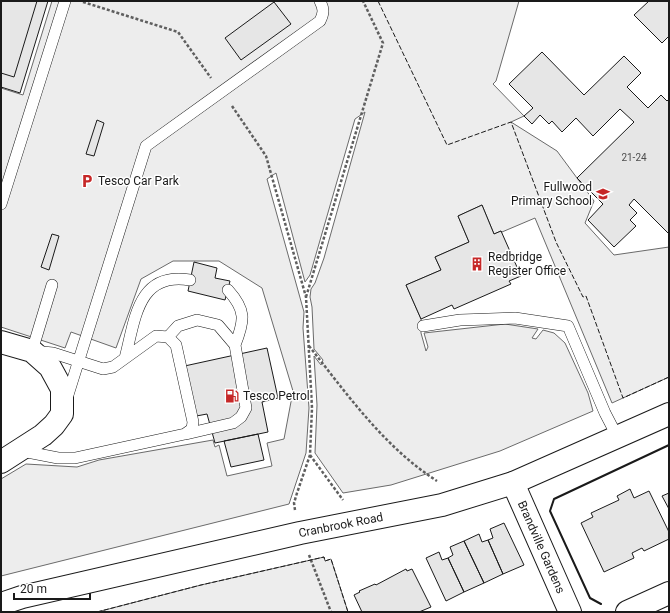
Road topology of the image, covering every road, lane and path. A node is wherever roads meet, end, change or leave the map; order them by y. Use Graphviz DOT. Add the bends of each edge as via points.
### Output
graph roads {
  1 [pos="65,1"];
  2 [pos="80,1"];
  3 [pos="320,1"];
  4 [pos="363,1"];
  5 [pos="86,2"];
  6 [pos="222,92"];
  7 [pos="1,204"];
  8 [pos="190,280"];
  9 [pos="52,285"];
  10 [pos="228,290"];
  11 [pos="306,297"];
  12 [pos="423,326"];
  13 [pos="168,337"];
  14 [pos="1,342"];
  15 [pos="235,345"];
  16 [pos="309,345"];
  17 [pos="32,351"];
  18 [pos="125,358"];
  19 [pos="79,360"];
  20 [pos="62,414"];
  21 [pos="669,414"];
  22 [pos="185,434"];
  23 [pos="618,438"];
  24 [pos="20,450"];
  25 [pos="310,455"];
  26 [pos="1,462"];
  27 [pos="513,483"];
  28 [pos="464,498"];
  29 [pos="358,521"];
  30 [pos="300,533"];
  31 [pos="310,560"];
  32 [pos="669,593"];
  33 [pos="1,604"];
  34 [pos="330,612"];
  35 [pos="570,612"];
  36 [pos="627,612"];
  1 -- 7 [label="lane"];
  2 -- 5 [label="path"];
  3 -- 6 [label="lane" via="324,7 320,21"];
  4 -- 11 [label="path" via="383,43"];
  5 -- 6 [label="path" via="178,32"];
  6 -- 11 [label="path" via="266,156"];
  6 -- 19 [label="lane" via="146,146"];
  8 -- 18 [label="lane" via="180,278 160,282 148,291 140,303"];
  9 -- 17 [label="lane"];
  10 -- 15 [label="lane" via="238,301 243,316"];
  11 -- 16 [label="path"];
  12 -- 23 [label="lane" via="460,320 515,318 568,326"];
  13 -- 15 [label="lane" via="178,326 196,320 218,325"];
  13 -- 18 [label="lane" via="156,336"];
  13 -- 22 [label="lane" via="176,345 193,422 192,429"];
  14 -- 17 [label="main road"];
  15 -- 22 [label="lane" via="246,408 241,417 234,423"];
  16 -- 25 [label="path" via="312,408"];
  16 -- 28 [label="path" via="383,436 420,470"];
  17 -- 19 [label="lane"];
  17 -- 20 [label="main road" via="50,367 62,389"];
  18 -- 19 [label="lane" via="113,367 103,369"];
  19 -- 20 [label="lane"];
  20 -- 24 [label="main road" via="44,435"];
  21 -- 23 [label="main road, Cranbrook Road"];
  22 -- 24 [label="lane" via="75,458 58,458"];
  23 -- 27 [label="main road, Cranbrook Road"];
  24 -- 26 [label="main road"];
  25 -- 29 [label="path"];
  25 -- 30 [label="path" via="294,503"];
  27 -- 28 [label="main road, Cranbrook Road"];
  27 -- 35 [label="main road, Brandville Gardens"];
  28 -- 29 [label="main road, Cranbrook Road" via="442,505"];
  29 -- 30 [label="main road, Cranbrook Road"];
  30 -- 33 [label="main road, Cranbrook Road" via="30,595"];
  31 -- 34 [label="path"];
  32 -- 36 [label="main road"];
}
